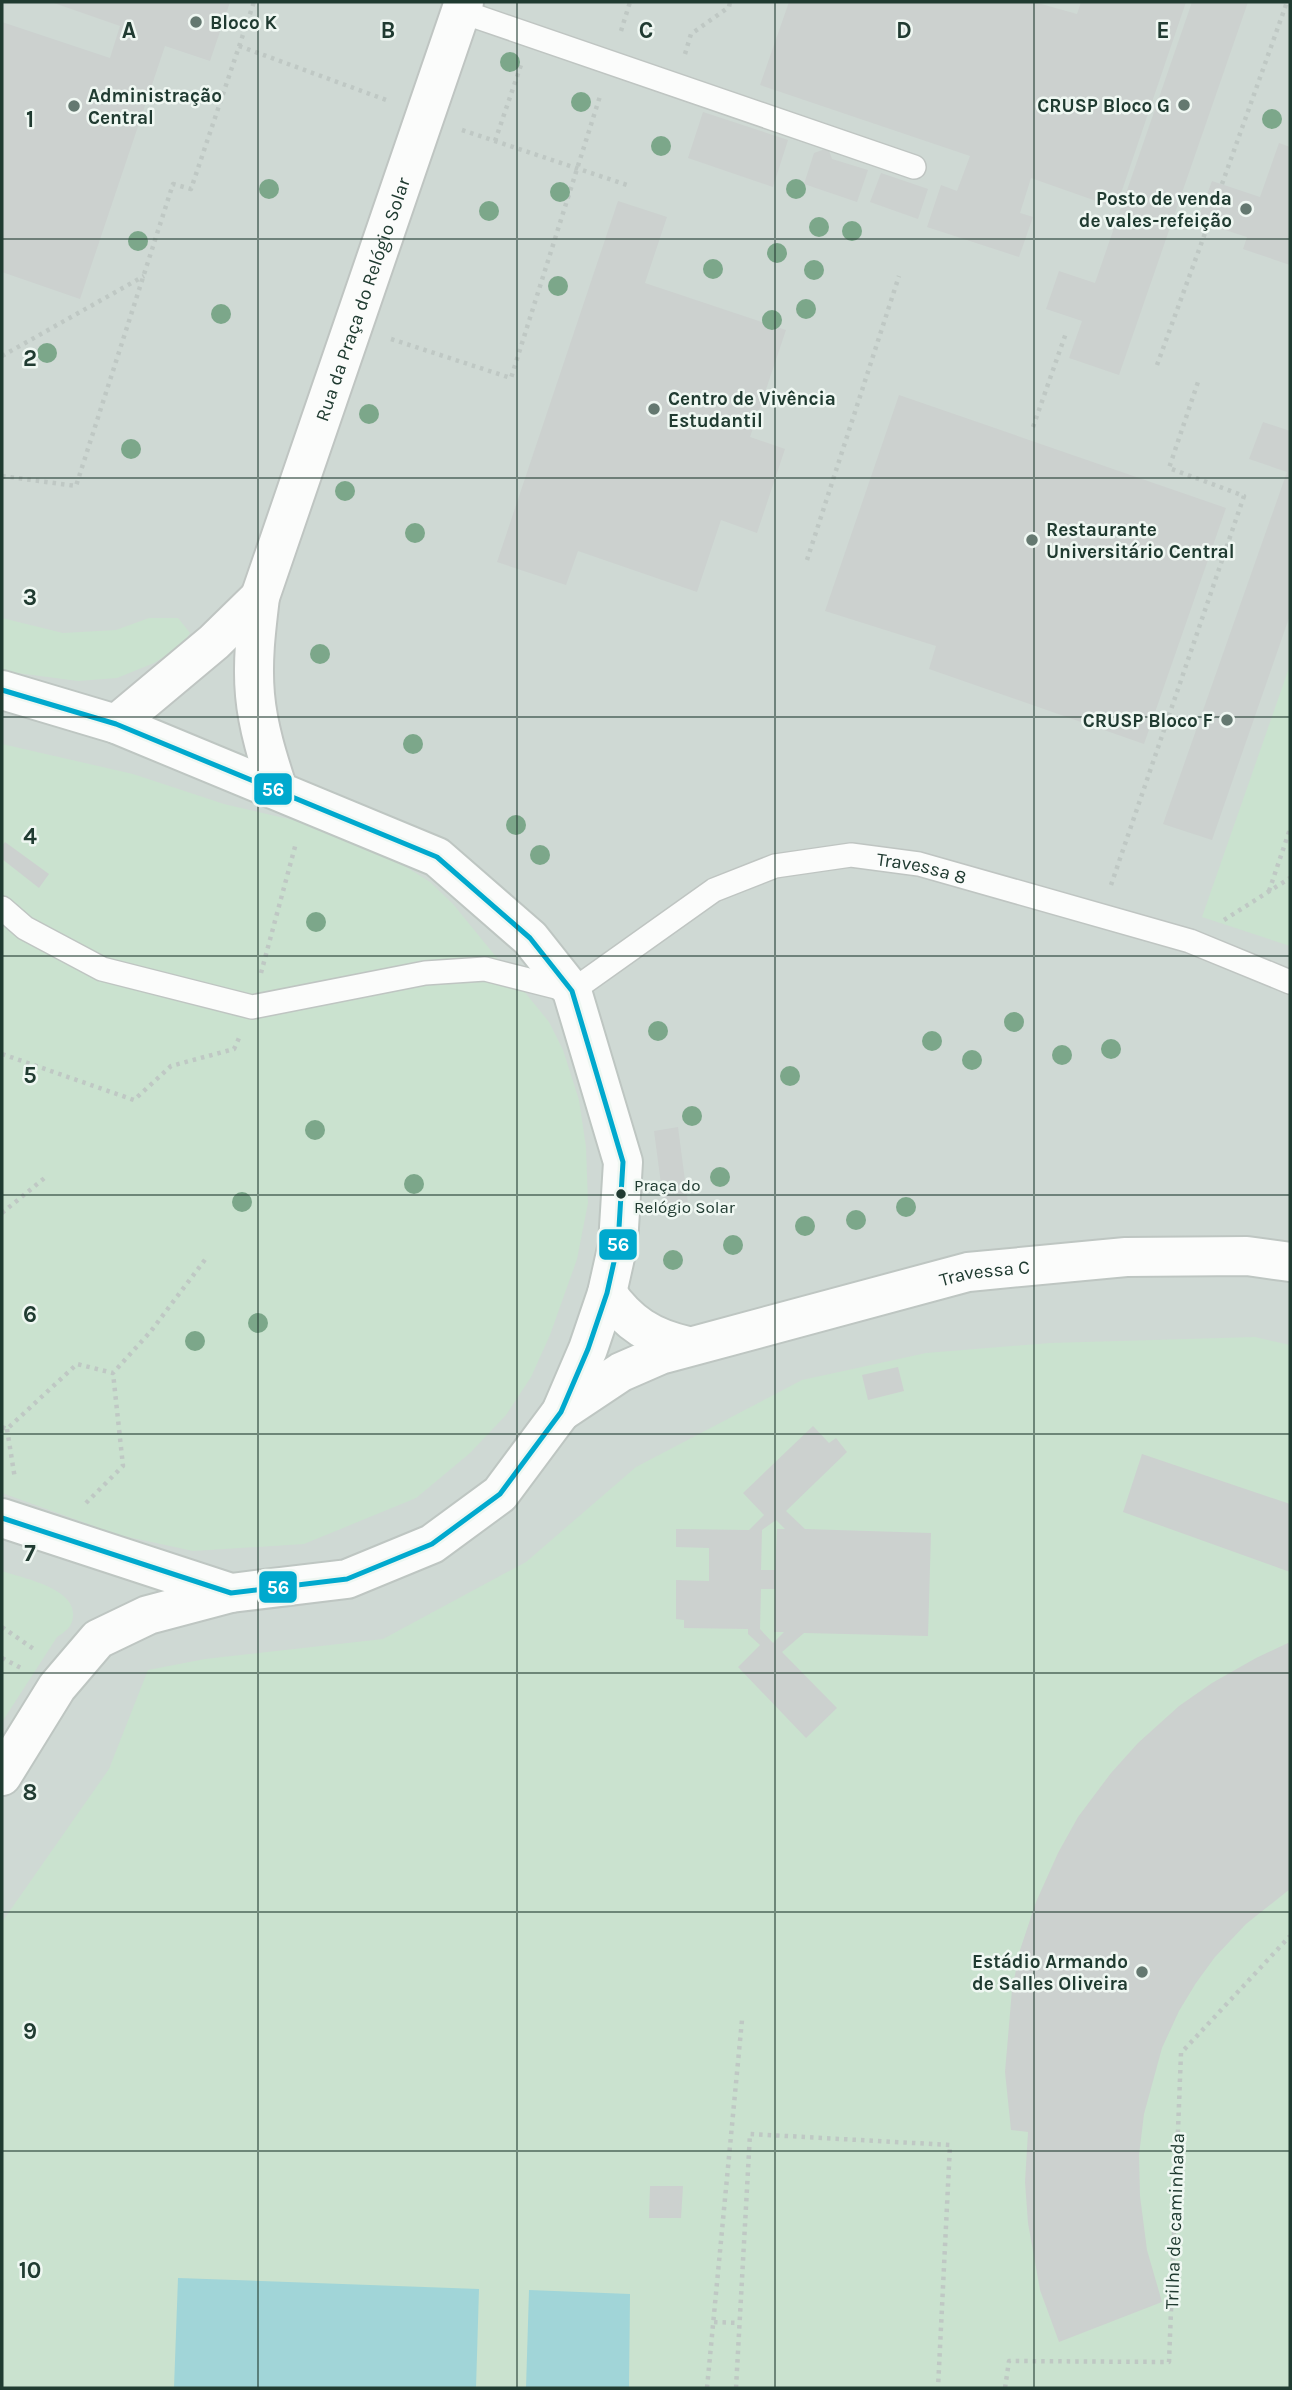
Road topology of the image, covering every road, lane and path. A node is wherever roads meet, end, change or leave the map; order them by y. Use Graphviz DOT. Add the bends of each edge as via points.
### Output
graph roads {
  1 [pos="254,2"];
  2 [pos="630,2"];
  3 [pos="730,2"];
  4 [pos="1287,2"];
  5 [pos="462,6"];
  6 [pos="531,36"];
  7 [pos="239,46"];
  8 [pos="611,62"];
  9 [pos="676,85"];
  10 [pos="379,96"];
  11 [pos="424,117"];
  12 [pos="495,141"];
  13 [pos="914,167"];
  14 [pos="578,168"];
  15 [pos="1222,184"];
  16 [pos="628,185"];
  17 [pos="1208,225"];
  18 [pos="144,276"];
  19 [pos="899,276"];
  20 [pos="352,327"];
  21 [pos="1066,333"];
  22 [pos="2,356"];
  23 [pos="1157,365"];
  24 [pos="1199,379"];
  25 [pos="1033,427"];
  26 [pos="2,476"];
  27 [pos="807,560"];
  28 [pos="260,597"];
  29 [pos="2,690"];
  30 [pos="116,724"];
  31 [pos="293,796"];
  32 [pos="1290,829"];
  33 [pos="1290,878"];
  34 [pos="1268,892"];
  35 [pos="1107,898"];
  36 [pos="2,908"];
  37 [pos="1190,941"];
  38 [pos="1290,982"];
  39 [pos="572,991"];
  40 [pos="252,1007"];
  41 [pos="2,1054"];
  42 [pos="47,1176"];
  43 [pos="2,1213"];
  44 [pos="207,1258"];
  45 [pos="1290,1262"];
  46 [pos="607,1293"];
  47 [pos="688,1346"];
  48 [pos="113,1373"];
  49 [pos="561,1412"];
  50 [pos="2,1427"];
  51 [pos="2,1518"];
  52 [pos="55,1536"];
  53 [pos="230,1593"];
  54 [pos="2,1776"];
  55 [pos="1290,1936"];
  56 [pos="743,2020"];
  57 [pos="714,2322"];
  58 [pos="739,2323"];
  59 [pos="707,2388"];
  60 [pos="736,2388"];
  61 [pos="937,2388"];
  62 [pos="1005,2388"];
  1 -- 7 [label="path"];
  2 -- 8 [label="path"];
  3 -- 9 [label="path" via="691,34"];
  4 -- 15 [label="path"];
  5 -- 6 [label="lane"];
  5 -- 11 [label="street, Rua da Praça do Relógio Solar"];
  6 -- 8 [label="lane"];
  6 -- 12 [label="path"];
  7 -- 10 [label="path"];
  7 -- 18 [label="path" via="191,189 173,184"];
  8 -- 9 [label="lane"];
  8 -- 14 [label="path"];
  9 -- 13 [label="lane"];
  11 -- 12 [label="path"];
  11 -- 20 [label="street, Rua da Praça do Relógio Solar"];
  12 -- 14 [label="path"];
  14 -- 16 [label="path"];
  14 -- 20 [label="path" via="512,378"];
  17 -- 23 [label="path"];
  18 -- 22 [label="path"];
  18 -- 26 [label="path" via="76,485"];
  19 -- 27 [label="path"];
  20 -- 28 [label="street, Rua da Praça do Relógio Solar"];
  21 -- 25 [label="path"];
  24 -- 35 [label="path" via="1169,468 1244,496"];
  28 -- 30 [label="street, Rua da Praça do Relógio Solar"];
  28 -- 31 [label="street, Rua da Praça do Relógio Solar" via="255,695 263,743"];
  29 -- 30 [label="street"];
  30 -- 31 [label="street"];
  31 -- 39 [label="street" via="437,857 530,938"];
  31 -- 40 [label="path"];
  32 -- 34 [label="path"];
  33 -- 34 [label="path"];
  34 -- 37 [label="path"];
  36 -- 40 [label="lane" via="25,928 102,969"];
  37 -- 38 [label="lane, Travessa 8"];
  37 -- 39 [label="lane, Travessa 8" via="919,864 851,855 775,866 714,890"];
  39 -- 40 [label="lane" via="485,970 425,973"];
  39 -- 46 [label="street" via="623,1162 618,1244"];
  40 -- 41 [label="path" via="234,1049 171,1066 134,1100"];
  42 -- 43 [label="path"];
  44 -- 48 [label="path"];
  45 -- 47 [label="street, Travessa C" via="1247,1256 1126,1256 968,1272"];
  46 -- 47 [label="street" via="643,1331"];
  46 -- 49 [label="street"];
  47 -- 49 [label="street, Travessa C" via="621,1372"];
  48 -- 50 [label="path" via="77,1364 7,1429"];
  48 -- 52 [label="path" via="123,1466"];
  49 -- 53 [label="street" via="500,1494 432,1544 347,1579"];
  51 -- 52 [label="street"];
  52 -- 53 [label="street"];
  53 -- 54 [label="street" via="148,1615 98,1639 57,1687"];
  55 -- 62 [label="path, Trilha de caminhada" via="1181,2053 1169,2362 1009,2361"];
  56 -- 57 [label="path"];
  57 -- 58 [label="path"];
  57 -- 59 [label="path"];
  58 -- 60 [label="path"];
  58 -- 61 [label="path" via="750,2134 950,2145"];
}
